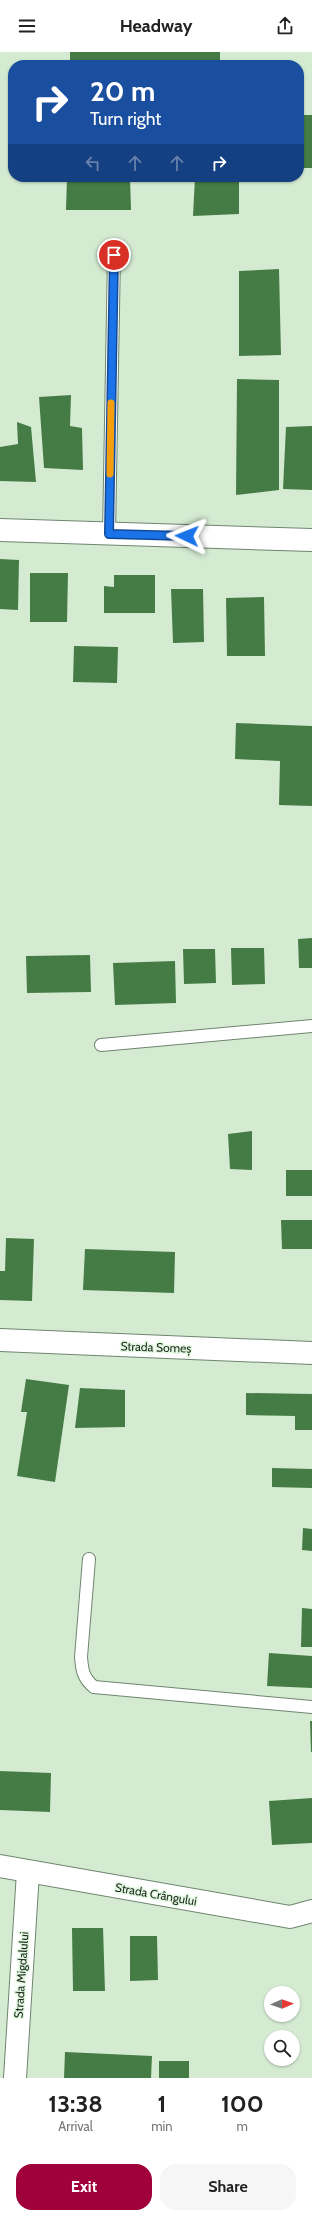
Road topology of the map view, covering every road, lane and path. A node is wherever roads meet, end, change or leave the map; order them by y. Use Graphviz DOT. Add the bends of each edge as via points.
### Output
graph roads {
  1 [pos="114,255"];
  2 [pos="0,530"];
  3 [pos="109,534"];
  4 [pos="312,540"];
  5 [pos="312,1026"];
  6 [pos="102,1045"];
  7 [pos="0,1340"];
  8 [pos="312,1353"];
  9 [pos="89,1559"];
  10 [pos="312,1707"];
  11 [pos="0,1866"];
  12 [pos="28,1872"];
  13 [pos="312,1911"];
  14 [pos="15,2078"];
  1 -- 3 [label="lane"];
  2 -- 3 [label="street"];
  3 -- 4 [label="street"];
  5 -- 6 [label="lane"];
  7 -- 8 [label="street, Strada Someș"];
  9 -- 10 [label="lane" via="81,1657 86,1681 94,1687"];
  11 -- 12 [label="street, Strada Crângului"];
  12 -- 13 [label="street, Strada Crângului" via="290,1916"];
  12 -- 14 [label="street, Strada Migdalului"];
}
